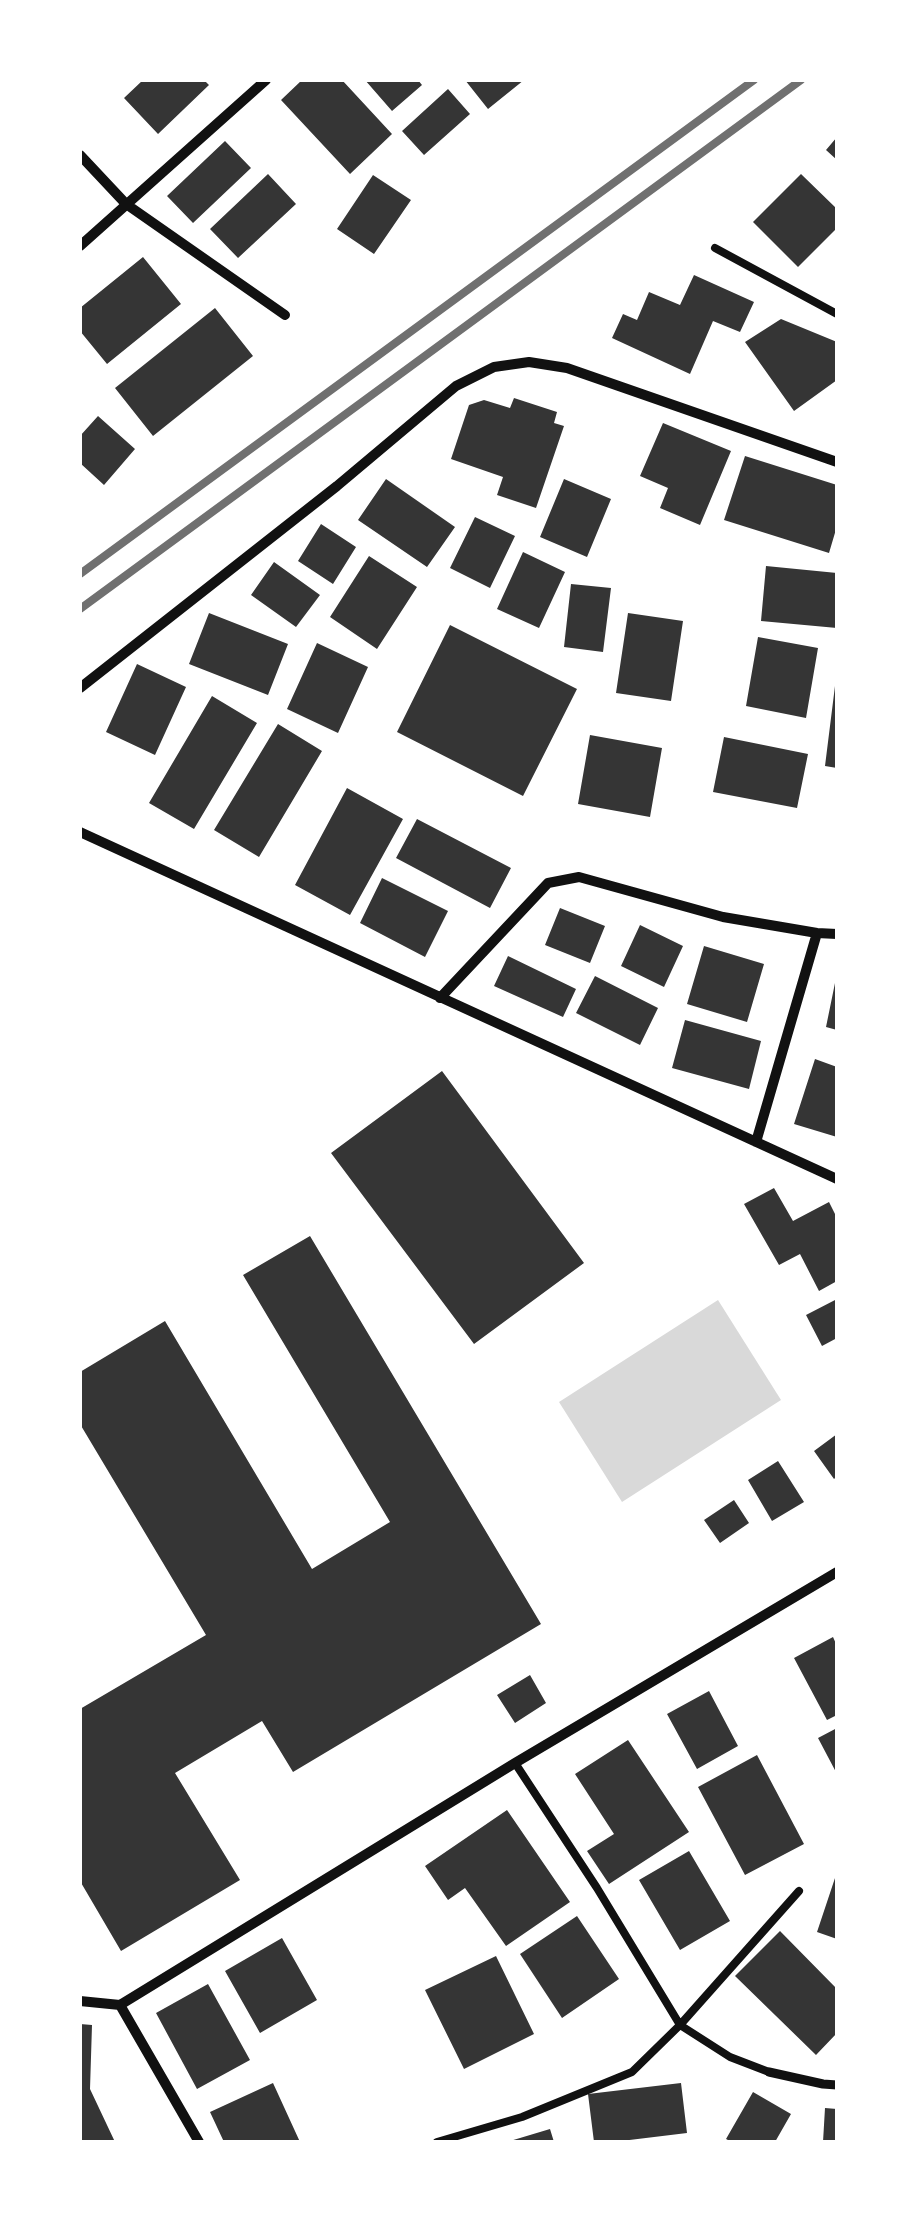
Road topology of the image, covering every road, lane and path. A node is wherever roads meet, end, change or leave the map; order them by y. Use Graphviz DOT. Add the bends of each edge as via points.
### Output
graph roads {
  1 [pos="266,80"];
  2 [pos="80,155"];
  3 [pos="126,204"];
  4 [pos="80,246"];
  5 [pos="715,248"];
  6 [pos="837,314"];
  7 [pos="285,315"];
  8 [pos="837,462"];
  9 [pos="80,688"];
  10 [pos="80,832"];
  11 [pos="817,933"];
  12 [pos="837,934"];
  13 [pos="440,998"];
  14 [pos="756,1142"];
  15 [pos="837,1180"];
  16 [pos="837,1572"];
  17 [pos="515,1764"];
  18 [pos="799,1891"];
  19 [pos="80,2001"];
  20 [pos="120,2005"];
  21 [pos="680,2025"];
  22 [pos="770,2072"];
  23 [pos="837,2085"];
  24 [pos="200,2142"];
  25 [pos="437,2142"];
  1 -- 3 [label="street"];
  2 -- 3 [label="street"];
  3 -- 4 [label="street"];
  3 -- 7 [label="street"];
  5 -- 6 [label="lane"];
  8 -- 9 [label="street" via="567,368 530,362 494,367 456,386"];
  10 -- 13 [label="street"];
  11 -- 12 [label="street"];
  11 -- 13 [label="street" via="724,917 580,877 548,884"];
  11 -- 14 [label="street"];
  13 -- 14 [label="street"];
  14 -- 15 [label="street"];
  16 -- 17 [label="street"];
  17 -- 20 [label="street"];
  17 -- 21 [label="lane"];
  18 -- 21 [label="lane"];
  19 -- 20 [label="street"];
  20 -- 24 [label="street"];
  21 -- 22 [label="lane"];
  21 -- 25 [label="lane" via="632,2072 522,2117"];
  22 -- 23 [label="street"];
}
